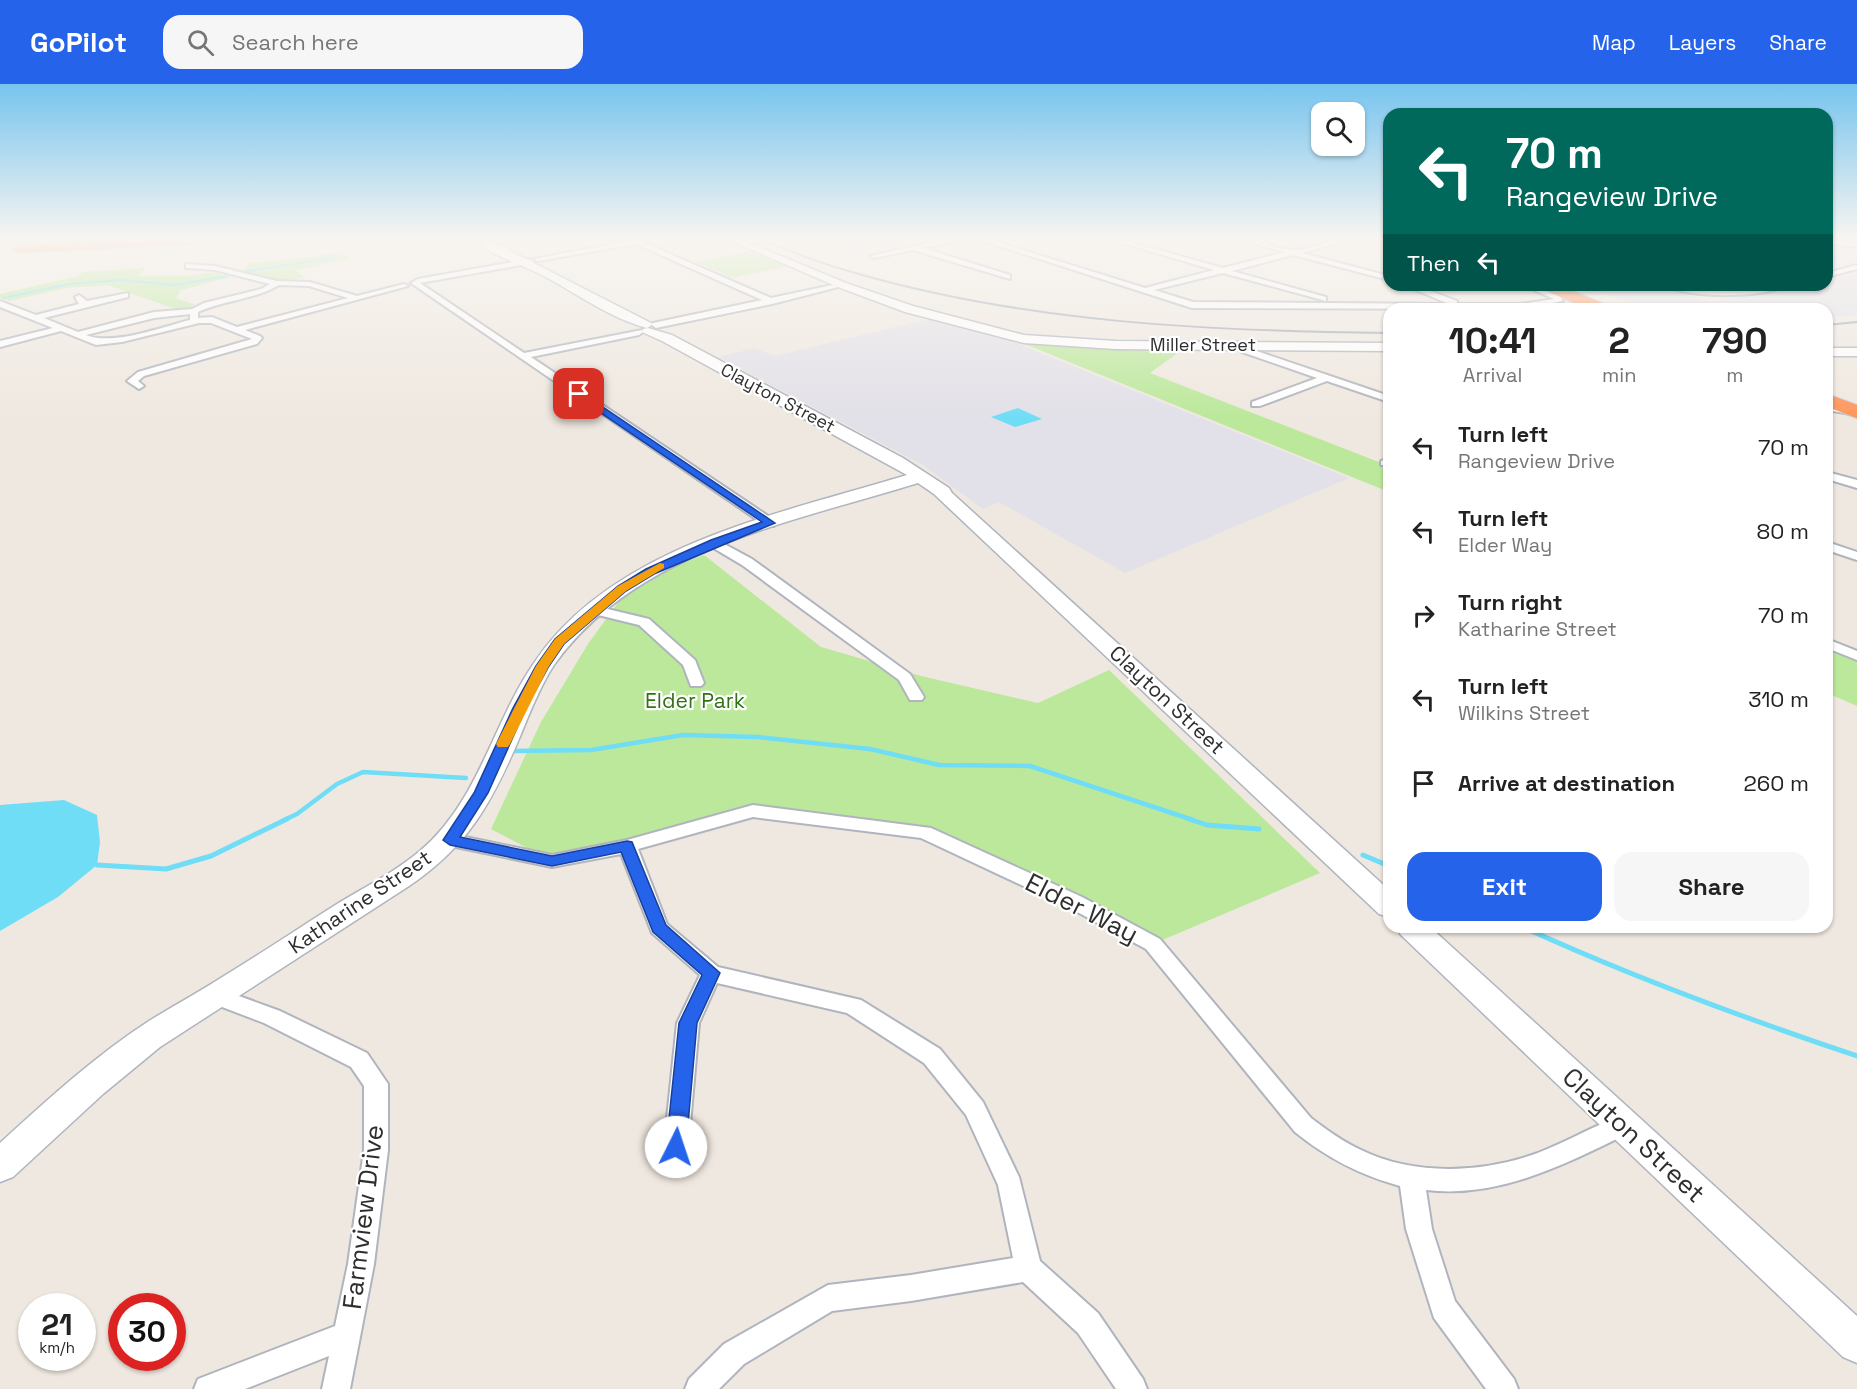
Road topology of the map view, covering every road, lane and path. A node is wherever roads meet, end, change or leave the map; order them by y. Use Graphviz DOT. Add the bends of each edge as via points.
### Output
graph roads {
  1 [pos="99,298"];
  2 [pos="236,298"];
  3 [pos="351,298"];
  4 [pos="435,298"];
  5 [pos="594,298"];
  6 [pos="765,298"];
  7 [pos="786,298"];
  8 [pos="878,298"];
  9 [pos="1169,298"];
  10 [pos="1315,298"];
  11 [pos="1558,298"];
  12 [pos="772,301"];
  13 [pos="1546,303"];
  14 [pos="0,304"];
  15 [pos="1338,305"];
  16 [pos="1383,305"];
  17 [pos="15,310"];
  18 [pos="0,314"];
  19 [pos="194,315"];
  20 [pos="34,318"];
  21 [pos="650,328"];
  22 [pos="60,329"];
  23 [pos="237,329"];
  24 [pos="75,335"];
  25 [pos="0,344"];
  26 [pos="1241,346"];
  27 [pos="1383,347"];
  28 [pos="1833,352"];
  29 [pos="1857,352"];
  30 [pos="521,356"];
  31 [pos="1326,378"];
  32 [pos="139,386"];
  33 [pos="1383,388"];
  34 [pos="1371,393"];
  35 [pos="1383,397"];
  36 [pos="1833,397"];
  37 [pos="1833,402"];
  38 [pos="1256,404"];
  39 [pos="1857,406"];
  40 [pos="1833,408"];
  41 [pos="1857,412"];
  42 [pos="916,476"];
  43 [pos="1833,477"];
  44 [pos="1857,484"];
  45 [pos="770,523"];
  46 [pos="715,543"];
  47 [pos="1833,548"];
  48 [pos="1857,556"];
  49 [pos="595,610"];
  50 [pos="1833,646"];
  51 [pos="1857,656"];
  52 [pos="696,682"];
  53 [pos="916,697"];
  54 [pos="450,840"];
  55 [pos="627,846"];
  56 [pos="1383,901"];
  57 [pos="1417,933"];
  58 [pos="711,973"];
  59 [pos="218,996"];
  60 [pos="1623,1125"];
  61 [pos="676,1147"];
  62 [pos="0,1166"];
  63 [pos="1412,1179"];
  64 [pos="1028,1268"];
  65 [pos="346,1335"];
  66 [pos="1857,1343"];
  67 [pos="208,1389"];
  68 [pos="336,1389"];
  69 [pos="699,1389"];
  70 [pos="1133,1389"];
  71 [pos="1504,1389"];
  1 -- 20 [label="street" via="81,300"];
  2 -- 19 [label="street" via="207,305"];
  3 -- 23 [label="street"];
  4 -- 30 [label="street"];
  5 -- 21 [label="main road, Clayton Street"];
  6 -- 12 [label="street"];
  7 -- 12 [label="street"];
  8 -- 26 [label="main road, Miller Street" via="1018,338 1115,345"];
  9 -- 15 [label="street" via="1200,305"];
  10 -- 15 [label="street"];
  11 -- 13 [label="street" via="1559,301"];
  12 -- 21 [label="street"];
  14 -- 17 [label="street"];
  15 -- 16 [label="street"];
  17 -- 18 [label="street"];
  17 -- 20 [label="street"];
  19 -- 23 [label="street"];
  19 -- 24 [label="street" via="154,315"];
  19 -- 24 [label="street" via="106,342"];
  20 -- 22 [label="street"];
  21 -- 30 [label="street"];
  21 -- 42 [label="main road, Clayton Street"];
  22 -- 24 [label="street"];
  22 -- 25 [label="street"];
  23 -- 32 [label="street" via="256,340 141,374 132,381"];
  26 -- 27 [label="main road, Miller Street"];
  26 -- 31 [label="street"];
  28 -- 29 [label="main road"];
  30 -- 45 [label="street"];
  31 -- 34 [label="street"];
  31 -- 38 [label="street"];
  33 -- 34 [label="street"];
  34 -- 35 [label="street"];
  36 -- 39 [label="highway"];
  37 -- 41 [label="highway"];
  40 -- 41 [label="street"];
  42 -- 45 [label="main road, Katharine Street"];
  42 -- 56 [label="main road, Clayton Street" via="965,513"];
  43 -- 44 [label="street"];
  45 -- 46 [label="main road, Katharine Street"];
  46 -- 49 [label="main road, Katharine Street" via="650,571"];
  46 -- 53 [label="street" via="747,562 904,677"];
  47 -- 48 [label="street"];
  49 -- 52 [label="street" via="644,622 690,663"];
  49 -- 54 [label="main road, Katharine Street" via="559,641 542,666 481,793"];
  50 -- 51 [label="street"];
  54 -- 55 [label="street, Elder Way" via="552,861"];
  54 -- 59 [label="main road, Katharine Street" via="409,872"];
  55 -- 58 [label="street" via="659,928"];
  55 -- 63 [label="street, Elder Way" via="753,811 925,832 1075,902 1153,944 1303,1125 1344,1155"];
  57 -- 60 [label="main road, Clayton Street"];
  58 -- 61 [label="street" via="688,1023"];
  58 -- 64 [label="street" via="853,1006 932,1056 975,1109 1010,1185"];
  59 -- 62 [label="main road, Katharine Street" via="151,1036 78,1093"];
  59 -- 65 [label="street, Farmview Drive" via="272,1017 359,1060 376,1084 375,1161 361,1264"];
  60 -- 63 [label="street, Elder Way" via="1523,1169 1456,1179"];
  60 -- 66 [label="main road, Clayton Street"];
  63 -- 71 [label="street" via="1419,1229 1444,1308"];
  64 -- 69 [label="street" via="828,1298 734,1354"];
  64 -- 70 [label="street" via="1088,1323"];
  65 -- 67 [label="street"];
  65 -- 68 [label="street, Farmview Drive"];
}
